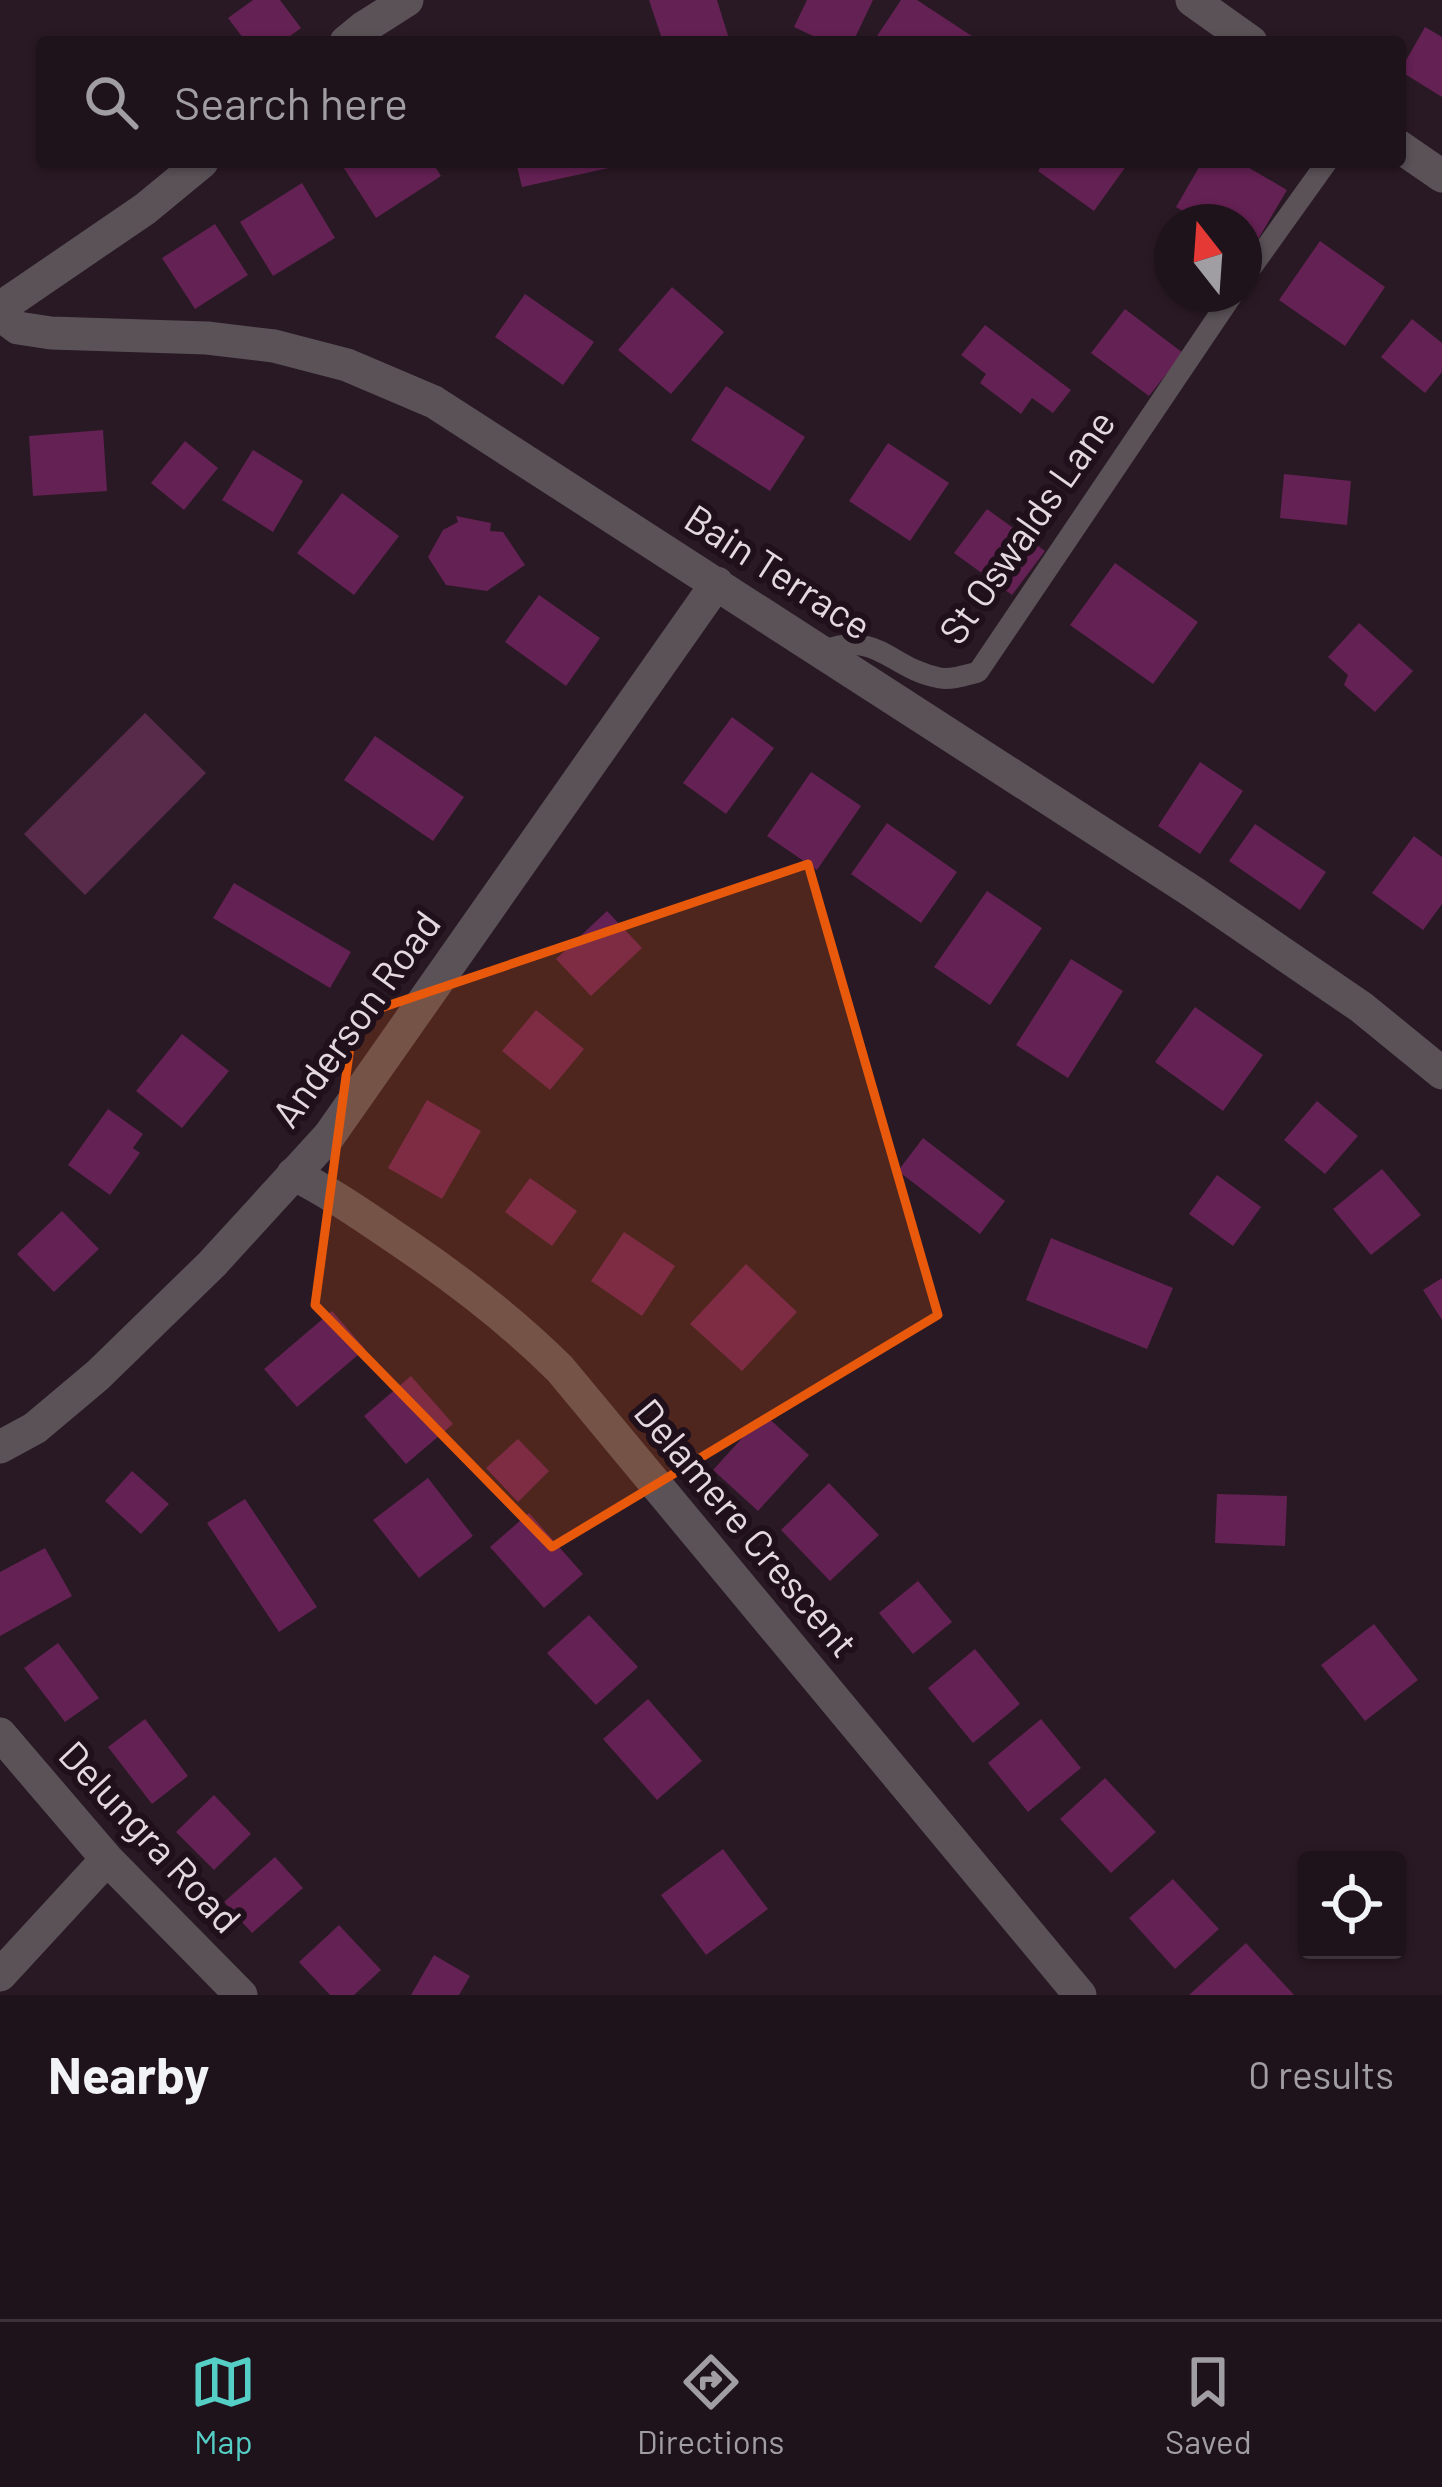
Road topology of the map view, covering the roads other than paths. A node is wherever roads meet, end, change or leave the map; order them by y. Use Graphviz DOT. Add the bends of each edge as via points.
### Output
graph roads {
  1 [pos="407,0"];
  2 [pos="1192,0"];
  3 [pos="353,36"];
  4 [pos="1243,36"];
  5 [pos="1406,150"];
  6 [pos="195,168"];
  7 [pos="1323,168"];
  8 [pos="1442,176"];
  9 [pos="1262,253"];
  10 [pos="0,312"];
  11 [pos="1221,312"];
  12 [pos="717,583"];
  13 [pos="823,651"];
  14 [pos="1442,1073"];
  15 [pos="292,1174"];
  16 [pos="0,1447"];
  17 [pos="0,1734"];
  18 [pos="107,1859"];
  19 [pos="0,1975"];
  20 [pos="241,1995"];
  21 [pos="1080,1995"];
  1 -- 3 [label="street"];
  2 -- 4 [label="street"];
  5 -- 8 [label="street"];
  6 -- 10 [label="street"];
  7 -- 9 [label="lane"];
  10 -- 12 [label="street, Bain Terrace" via="18,328 50,333 207,338 346,365 434,403"];
  11 -- 13 [label="lane, St Oswalds Lane" via="978,672 945,680 869,646 846,642"];
  12 -- 13 [label="street, Bain Terrace"];
  12 -- 15 [label="street, Anderson Road" via="329,1136"];
  13 -- 14 [label="street, Bain Terrace" via="1193,892"];
  15 -- 16 [label="street, Anderson Road" via="98,1375 35,1429"];
  15 -- 21 [label="street, Delamere Crescent" via="459,1281 560,1369"];
  17 -- 18 [label="street, Delungra Road"];
  18 -- 19 [label="street"];
  18 -- 20 [label="street, Delungra Road"];
}
